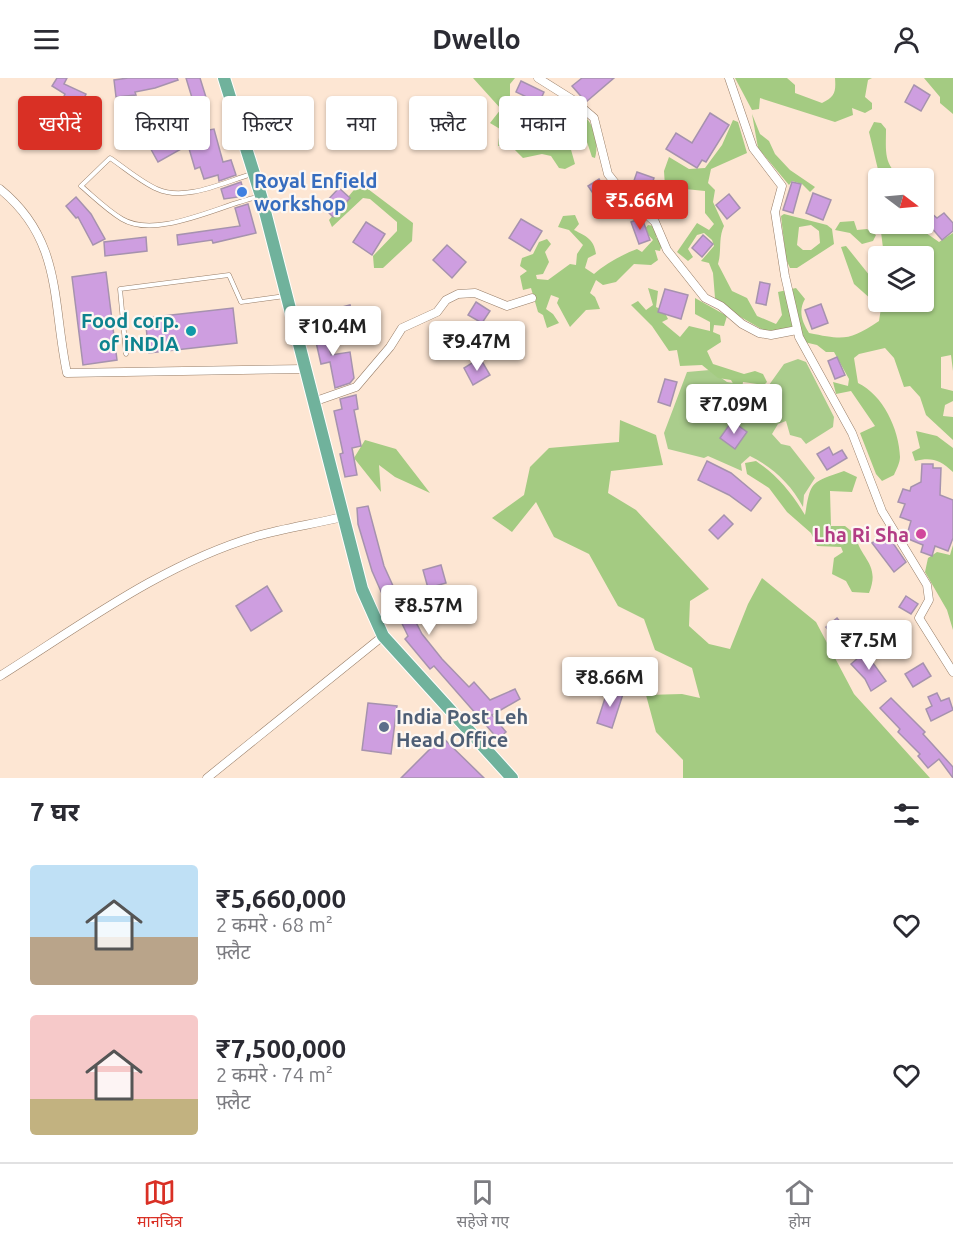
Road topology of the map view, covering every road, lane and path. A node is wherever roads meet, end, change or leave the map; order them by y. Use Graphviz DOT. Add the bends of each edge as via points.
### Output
graph roads {
  1 [pos="224,78"];
  2 [pos="538,78"];
  3 [pos="729,78"];
  4 [pos="253,174"];
  5 [pos="0,189"];
  6 [pos="9,196"];
  7 [pos="261,196"];
  8 [pos="0,199"];
  9 [pos="286,296"];
  10 [pos="532,298"];
  11 [pos="797,330"];
  12 [pos="126,354"];
  13 [pos="305,369"];
  14 [pos="313,402"];
  15 [pos="342,517"];
  16 [pos="383,636"];
  17 [pos="953,672"];
  18 [pos="0,676"];
  19 [pos="207,778"];
  20 [pos="512,778"];
  1 -- 4 [label="highway"];
  2 -- 11 [label="street" via="594,118 608,174 635,208 655,222 668,250 705,298 759,333"];
  3 -- 11 [label="street" via="753,148 782,186 775,212"];
  4 -- 7 [label="highway"];
  4 -- 7 [label="lane" via="172,193 157,189 110,158 81,186 122,219 145,225 218,211 232,202"];
  5 -- 6 [label="street"];
  6 -- 8 [label="street"];
  6 -- 13 [label="street" via="46,248 67,373"];
  7 -- 9 [label="highway"];
  9 -- 12 [label="lane" via="241,302 229,275 120,289"];
  9 -- 13 [label="highway"];
  10 -- 14 [label="street" via="507,306 475,293 458,294 446,300 437,312 402,328 356,387"];
  11 -- 17 [label="street" via="852,433 882,511 927,585 929,600 919,618"];
  13 -- 14 [label="highway"];
  14 -- 15 [label="highway"];
  15 -- 16 [label="highway" via="362,589"];
  15 -- 18 [label="street" via="256,536 191,562 123,599"];
  16 -- 19 [label="street"];
  16 -- 20 [label="highway"];
}
